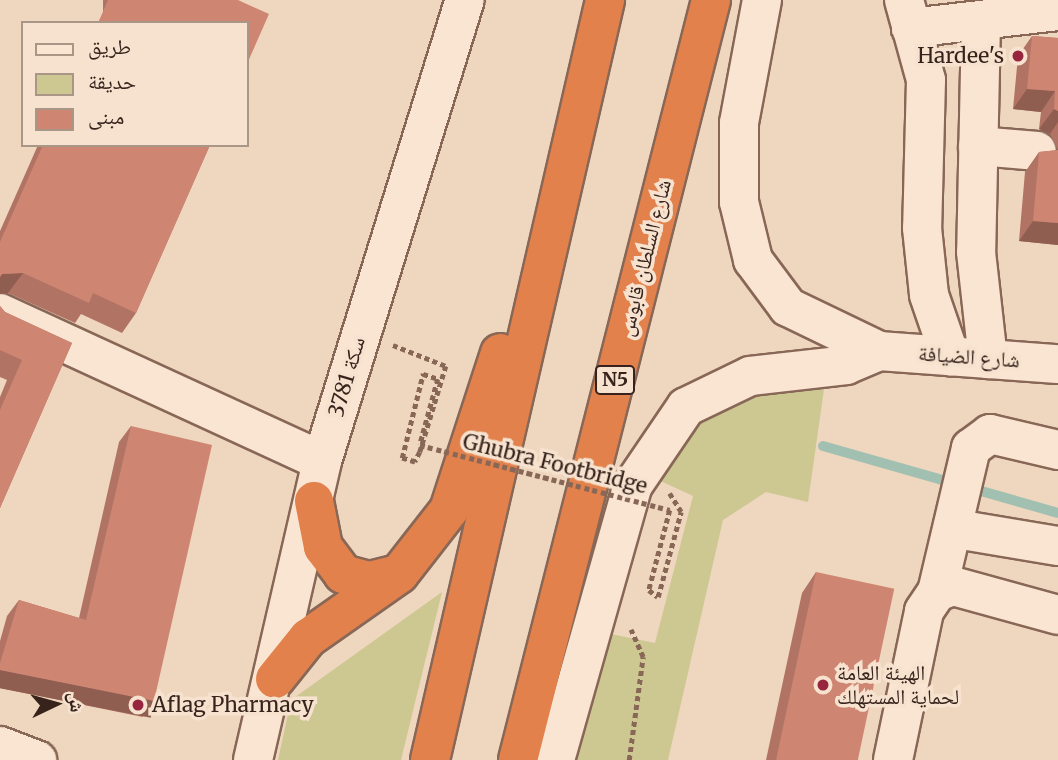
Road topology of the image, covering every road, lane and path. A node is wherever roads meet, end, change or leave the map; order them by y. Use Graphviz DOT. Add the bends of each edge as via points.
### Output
graph roads {
  1 [pos="465,0"];
  2 [pos="605,0"];
  3 [pos="711,0"];
  4 [pos="762,0"];
  5 [pos="1058,11"];
  6 [pos="907,14"];
  7 [pos="981,22"];
  8 [pos="579,104"];
  9 [pos="978,146"];
  10 [pos="1037,150"];
  11 [pos="0,313"];
  12 [pos="360,332"];
  13 [pos="879,351"];
  14 [pos="950,356"];
  15 [pos="988,359"];
  16 [pos="1058,364"];
  17 [pos="1058,450"];
  18 [pos="322,461"];
  19 [pos="669,493"];
  20 [pos="314,501"];
  21 [pos="956,529"];
  22 [pos="1058,546"];
  23 [pos="399,574"];
  24 [pos="937,592"];
  25 [pos="1058,615"];
  26 [pos="632,632"];
  27 [pos="275,679"];
  28 [pos="0,746"];
  29 [pos="256,749"];
  30 [pos="37,760"];
  31 [pos="228,760"];
  32 [pos="430,760"];
  33 [pos="518,760"];
  34 [pos="555,760"];
  35 [pos="629,760"];
  36 [pos="893,760"];
  1 -- 12 [label="street, سكة 3781"];
  2 -- 8 [label="highway"];
  3 -- 33 [label="highway, شارع السلطان قابوس / N5"];
  4 -- 13 [label="street" via="739,123 739,202 753,260 789,307"];
  5 -- 7 [label="street"];
  6 -- 7 [label="street"];
  6 -- 14 [label="street" via="926,80 922,228 929,295"];
  7 -- 9 [label="street"];
  8 -- 23 [label="highway" via="449,510"];
  8 -- 32 [label="highway"];
  9 -- 10 [label="street"];
  9 -- 15 [label="street" via="976,252"];
  11 -- 18 [label="street"];
  12 -- 18 [label="street, سكة 3781"];
  12 -- 19 [label="path, Ghubra Footbridge, bridge" via="446,366 420,452 415,462 402,458 423,374 438,379 420,445 670,510 649,590 658,597 681,512"];
  13 -- 14 [label="street, شارع الضيافة"];
  13 -- 34 [label="street" via="846,365 750,376 686,407 633,485"];
  14 -- 15 [label="street, شارع الضيافة"];
  15 -- 16 [label="street, شارع الضيافة"];
  17 -- 21 [label="street" via="990,435 979,439 971,448"];
  18 -- 20 [label="street, سكة 3781"];
  20 -- 23 [label="highway" via="323,547 343,574 370,581"];
  20 -- 27 [label="street, سكة 3781"];
  21 -- 22 [label="street"];
  21 -- 24 [label="street"];
  23 -- 27 [label="highway" via="308,638"];
  24 -- 25 [label="street" via="953,586"];
  24 -- 36 [label="street" via="924,611"];
  26 -- 35 [label="path" via="643,657"];
  27 -- 29 [label="street, سكة 3781"];
  28 -- 30 [label="street"];
  29 -- 31 [label="street"];
}
